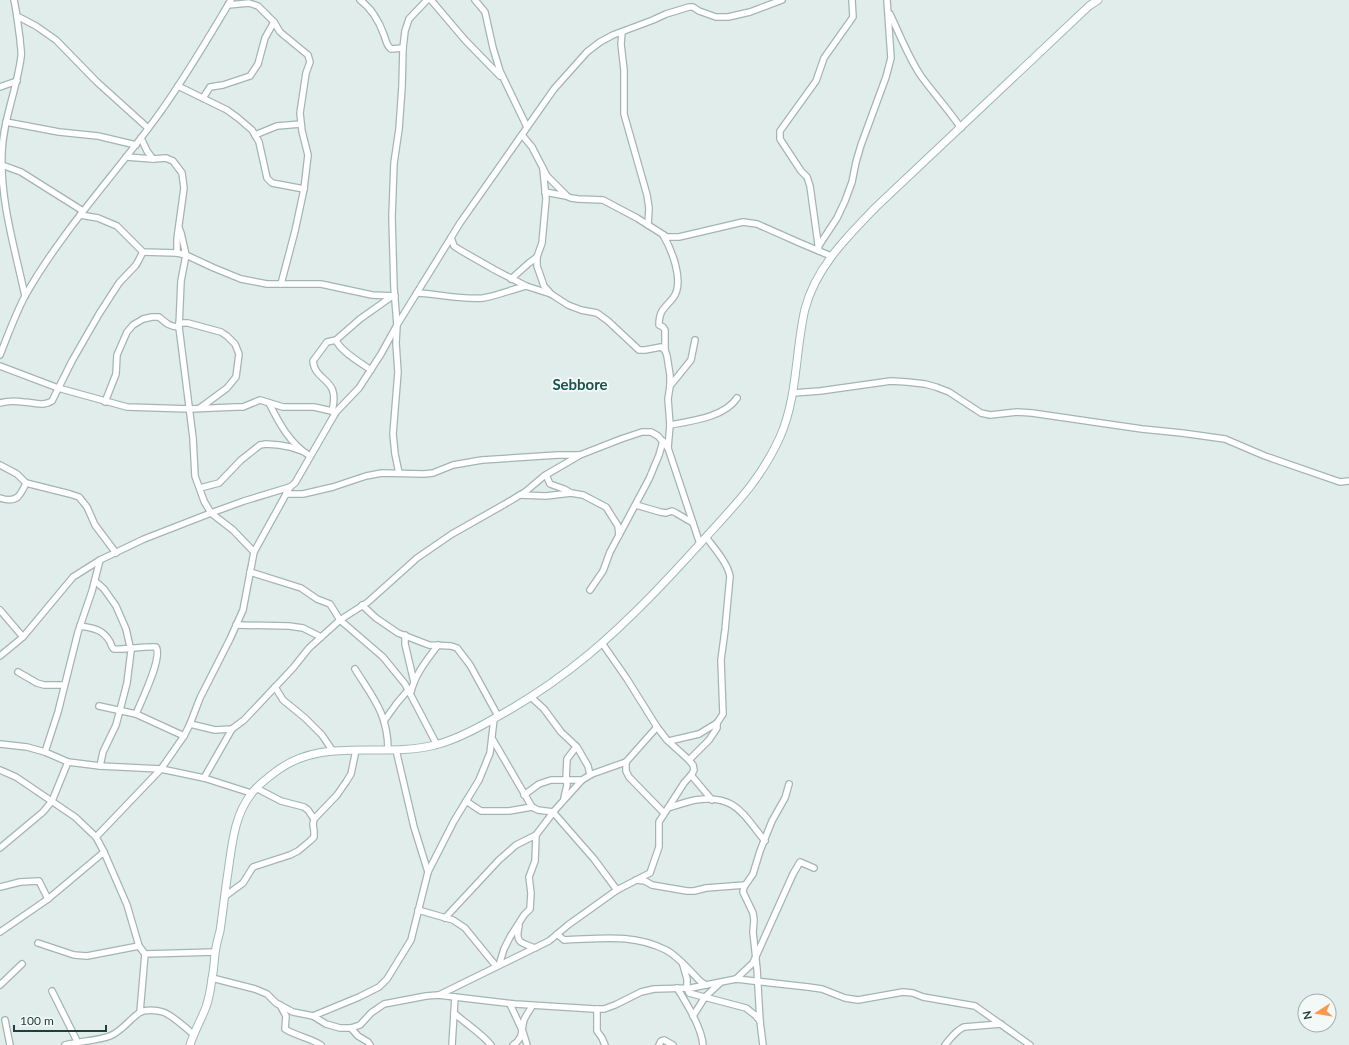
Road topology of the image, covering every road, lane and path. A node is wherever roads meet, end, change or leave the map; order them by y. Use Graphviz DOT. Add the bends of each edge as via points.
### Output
graph roads {
  1 [pos="14,0"];
  2 [pos="360,0"];
  3 [pos="427,0"];
  4 [pos="431,0"];
  5 [pos="475,0"];
  6 [pos="782,0"];
  7 [pos="852,0"];
  8 [pos="887,0"];
  9 [pos="1098,0"];
  10 [pos="230,2"];
  11 [pos="251,2"];
  12 [pos="888,10"];
  13 [pos="17,16"];
  14 [pos="274,22"];
  15 [pos="622,32"];
  16 [pos="403,48"];
  17 [pos="505,80"];
  18 [pos="17,81"];
  19 [pos="178,86"];
  20 [pos="0,87"];
  21 [pos="203,98"];
  22 [pos="6,122"];
  23 [pos="301,124"];
  24 [pos="527,127"];
  25 [pos="148,128"];
  26 [pos="961,128"];
  27 [pos="255,135"];
  28 [pos="522,135"];
  29 [pos="141,138"];
  30 [pos="136,144"];
  31 [pos="126,157"];
  32 [pos="153,159"];
  33 [pos="2,165"];
  34 [pos="543,169"];
  35 [pos="304,189"];
  36 [pos="0,192"];
  37 [pos="546,192"];
  38 [pos="566,196"];
  39 [pos="5,201"];
  40 [pos="82,213"];
  41 [pos="648,225"];
  42 [pos="179,228"];
  43 [pos="662,233"];
  44 [pos="451,238"];
  45 [pos="446,246"];
  46 [pos="454,246"];
  47 [pos="819,249"];
  48 [pos="143,252"];
  49 [pos="177,253"];
  50 [pos="186,255"];
  51 [pos="831,256"];
  52 [pos="537,257"];
  53 [pos="512,279"];
  54 [pos="281,284"];
  55 [pos="526,286"];
  56 [pos="417,293"];
  57 [pos="551,294"];
  58 [pos="25,296"];
  59 [pos="393,297"];
  60 [pos="179,325"];
  61 [pos="397,325"];
  62 [pos="336,340"];
  63 [pos="695,340"];
  64 [pos="665,350"];
  65 [pos="0,355"];
  66 [pos="0,366"];
  67 [pos="371,370"];
  68 [pos="670,386"];
  69 [pos="58,388"];
  70 [pos="793,393"];
  71 [pos="737,398"];
  72 [pos="105,402"];
  73 [pos="0,403"];
  74 [pos="269,403"];
  75 [pos="190,409"];
  76 [pos="200,409"];
  77 [pos="334,411"];
  78 [pos="670,425"];
  79 [pos="663,441"];
  80 [pos="668,448"];
  81 [pos="302,451"];
  82 [pos="580,455"];
  83 [pos="310,456"];
  84 [pos="0,465"];
  85 [pos="399,473"];
  86 [pos="546,475"];
  87 [pos="1349,481"];
  88 [pos="26,483"];
  89 [pos="290,487"];
  90 [pos="200,488"];
  91 [pos="571,493"];
  92 [pos="286,494"];
  93 [pos="520,495"];
  94 [pos="0,498"];
  95 [pos="636,504"];
  96 [pos="211,513"];
  97 [pos="693,524"];
  98 [pos="618,537"];
  99 [pos="706,537"];
  100 [pos="700,544"];
  101 [pos="254,552"];
  102 [pos="116,553"];
  103 [pos="100,560"];
  104 [pos="250,572"];
  105 [pos="95,581"];
  106 [pos="590,590"];
  107 [pos="362,605"];
  108 [pos="0,610"];
  109 [pos="340,620"];
  110 [pos="236,625"];
  111 [pos="80,626"];
  112 [pos="405,636"];
  113 [pos="23,637"];
  114 [pos="321,637"];
  115 [pos="602,643"];
  116 [pos="438,645"];
  117 [pos="130,648"];
  118 [pos="0,656"];
  119 [pos="355,668"];
  120 [pos="18,672"];
  121 [pos="414,682"];
  122 [pos="64,685"];
  123 [pos="276,687"];
  124 [pos="410,691"];
  125 [pos="531,697"];
  126 [pos="99,706"];
  127 [pos="120,710"];
  128 [pos="136,714"];
  129 [pos="496,717"];
  130 [pos="384,721"];
  131 [pos="717,723"];
  132 [pos="190,724"];
  133 [pos="657,727"];
  134 [pos="232,729"];
  135 [pos="184,736"];
  136 [pos="492,740"];
  137 [pos="669,741"];
  138 [pos="0,744"];
  139 [pos="437,745"];
  140 [pos="576,747"];
  141 [pos="332,750"];
  142 [pos="356,750"];
  143 [pos="388,750"];
  144 [pos="396,750"];
  145 [pos="45,752"];
  146 [pos="689,760"];
  147 [pos="68,762"];
  148 [pos="626,762"];
  149 [pos="100,766"];
  150 [pos="588,766"];
  151 [pos="161,769"];
  152 [pos="0,770"];
  153 [pos="601,771"];
  154 [pos="590,775"];
  155 [pos="691,775"];
  156 [pos="204,778"];
  157 [pos="566,780"];
  158 [pos="582,780"];
  159 [pos="789,784"];
  160 [pos="254,791"];
  161 [pos="524,795"];
  162 [pos="712,800"];
  163 [pos="52,801"];
  164 [pos="466,801"];
  165 [pos="563,801"];
  166 [pos="532,806"];
  167 [pos="666,810"];
  168 [pos="553,812"];
  169 [pos="314,819"];
  170 [pos="536,835"];
  171 [pos="96,837"];
  172 [pos="764,841"];
  173 [pos="1,845"];
  174 [pos="104,852"];
  175 [pos="814,868"];
  176 [pos="428,872"];
  177 [pos="636,880"];
  178 [pos="746,885"];
  179 [pos="0,887"];
  180 [pos="617,890"];
  181 [pos="224,897"];
  182 [pos="48,899"];
  183 [pos="418,910"];
  184 [pos="445,918"];
  185 [pos="520,922"];
  186 [pos="0,932"];
  187 [pos="557,934"];
  188 [pos="38,943"];
  189 [pos="139,946"];
  190 [pos="535,948"];
  191 [pos="215,952"];
  192 [pos="145,954"];
  193 [pos="755,958"];
  194 [pos="22,964"];
  195 [pos="683,965"];
  196 [pos="497,966"];
  197 [pos="212,978"];
  198 [pos="736,979"];
  199 [pos="721,982"];
  200 [pos="757,982"];
  201 [pos="0,985"];
  202 [pos="706,985"];
  203 [pos="677,988"];
  204 [pos="687,988"];
  205 [pos="52,991"];
  206 [pos="438,995"];
  207 [pos="455,997"];
  208 [pos="705,997"];
  209 [pos="510,1004"];
  210 [pos="280,1005"];
  211 [pos="532,1006"];
  212 [pos="597,1009"];
  213 [pos="140,1012"];
  214 [pos="454,1013"];
  215 [pos="312,1016"];
  216 [pos="693,1016"];
  217 [pos="5,1020"];
  218 [pos="760,1021"];
  219 [pos="1001,1024"];
  220 [pos="351,1028"];
  221 [pos="523,1032"];
  222 [pos="193,1034"];
  223 [pos="77,1041"];
  224 [pos="10,1045"];
  225 [pos="65,1045"];
  226 [pos="190,1045"];
  227 [pos="321,1045"];
  228 [pos="370,1045"];
  229 [pos="452,1045"];
  230 [pos="491,1045"];
  231 [pos="513,1045"];
  232 [pos="527,1045"];
  233 [pos="605,1045"];
  234 [pos="659,1045"];
  235 [pos="673,1045"];
  236 [pos="703,1045"];
  237 [pos="763,1045"];
  238 [pos="945,1045"];
  239 [pos="1030,1045"];
  1 -- 13 [label="street"];
  2 -- 16 [label="street" via="369,7 384,34 387,46 391,49"];
  3 -- 16 [label="street" via="409,19"];
  4 -- 17 [label="street" via="465,40"];
  5 -- 17 [label="street" via="485,12 494,52"];
  6 -- 15 [label="street" via="728,17 716,16 689,6"];
  7 -- 47 [label="street" via="853,17 824,58 816,81 780,131 780,139 807,177 810,186"];
  8 -- 12 [label="street"];
  9 -- 26 [label="main road"];
  10 -- 11 [label="street"];
  10 -- 19 [label="street"];
  11 -- 14 [label="street"];
  12 -- 26 [label="street" via="918,71"];
  12 -- 47 [label="street" via="891,58 886,77 861,145 845,201"];
  13 -- 18 [label="street" via="21,56"];
  13 -- 25 [label="street" via="56,40 97,82"];
  14 -- 21 [label="street" via="265,38 258,64 250,76 210,87"];
  14 -- 23 [label="street" via="280,32 310,59 301,100"];
  15 -- 24 [label="street" via="600,42 587,52 554,89"];
  15 -- 41 [label="street" via="624,114 647,195"];
  16 -- 59 [label="street" via="402,87 394,162"];
  17 -- 24 [label="street"];
  18 -- 20 [label="street"];
  18 -- 22 [label="street"];
  19 -- 21 [label="street"];
  19 -- 25 [label="street"];
  21 -- 27 [label="street" via="227,110"];
  22 -- 30 [label="street"];
  22 -- 33 [label="street"];
  23 -- 27 [label="street" via="277,126"];
  23 -- 35 [label="street" via="308,155"];
  24 -- 28 [label="street"];
  25 -- 29 [label="street"];
  26 -- 51 [label="main road" via="871,213"];
  27 -- 35 [label="street" via="267,178 272,182"];
  28 -- 34 [label="street" via="532,147"];
  28 -- 44 [label="street"];
  29 -- 30 [label="street"];
  29 -- 32 [label="street"];
  30 -- 31 [label="street"];
  31 -- 32 [label="street"];
  31 -- 40 [label="street"];
  32 -- 42 [label="street" via="166,158 173,161 182,173 184,188"];
  33 -- 39 [label="street"];
  33 -- 40 [label="street" via="21,172"];
  34 -- 37 [label="street"];
  34 -- 38 [label="street"];
  35 -- 54 [label="street"];
  36 -- 39 [label="street"];
  37 -- 38 [label="street"];
  37 -- 52 [label="street" via="542,243"];
  38 -- 41 [label="street" via="603,200"];
  39 -- 58 [label="street"];
  40 -- 48 [label="street" via="117,226"];
  40 -- 58 [label="street"];
  41 -- 43 [label="street"];
  42 -- 49 [label="street"];
  42 -- 50 [label="street"];
  43 -- 47 [label="street" via="668,237 678,237 742,222 757,224"];
  43 -- 64 [label="street" via="668,244 678,286 673,298 662,310 659,320 659,325 665,330"];
  44 -- 45 [label="street"];
  44 -- 46 [label="street"];
  45 -- 46 [label="street"];
  45 -- 56 [label="street"];
  46 -- 53 [label="street"];
  47 -- 51 [label="street"];
  48 -- 49 [label="street"];
  48 -- 69 [label="street" via="99,314"];
  49 -- 50 [label="street"];
  50 -- 54 [label="street" via="241,279"];
  50 -- 60 [label="street" via="181,281"];
  51 -- 70 [label="main road" via="816,281 806,306"];
  52 -- 53 [label="street"];
  52 -- 57 [label="street" via="539,275"];
  53 -- 55 [label="street"];
  54 -- 59 [label="street" via="321,284"];
  55 -- 56 [label="street" via="484,298"];
  55 -- 57 [label="street"];
  56 -- 61 [label="street"];
  57 -- 64 [label="street" via="568,305 597,313 639,350 661,347"];
  58 -- 65 [label="street"];
  59 -- 61 [label="street"];
  59 -- 62 [label="street" via="360,319"];
  60 -- 72 [label="street" via="168,325 159,317 152,317 143,319 127,332 117,355 116,374"];
  60 -- 75 [label="street"];
  60 -- 76 [label="street" via="188,323 221,332 235,344 239,354 236,377"];
  61 -- 67 [label="street"];
  61 -- 85 [label="street" via="398,372 393,434"];
  62 -- 67 [label="street" via="349,354"];
  62 -- 77 [label="street" via="327,342 313,361 315,368 334,393"];
  63 -- 68 [label="street" via="691,360"];
  64 -- 68 [label="street"];
  66 -- 69 [label="street"];
  67 -- 77 [label="street" via="360,388"];
  68 -- 78 [label="street"];
  69 -- 72 [label="street"];
  69 -- 73 [label="street" via="52,401 47,404"];
  70 -- 87 [label="street" via="891,382 925,384 949,392 981,413 1032,413 1225,440 1340,482"];
  70 -- 99 [label="main road" via="786,421 770,458 747,492"];
  71 -- 78 [label="street" via="723,411"];
  72 -- 75 [label="street" via="128,407"];
  74 -- 76 [label="street" via="260,400 244,407"];
  74 -- 77 [label="street" via="283,407 314,407"];
  74 -- 81 [label="street" via="293,443"];
  75 -- 76 [label="street"];
  75 -- 90 [label="street" via="195,476"];
  77 -- 83 [label="street"];
  78 -- 80 [label="street"];
  79 -- 80 [label="street"];
  79 -- 82 [label="street" via="651,432 642,432"];
  79 -- 95 [label="street" via="654,468"];
  80 -- 97 [label="street"];
  81 -- 83 [label="street"];
  81 -- 90 [label="street" via="279,445 260,445 219,483"];
  82 -- 85 [label="street" via="502,458 453,465 432,473"];
  82 -- 86 [label="street"];
  83 -- 89 [label="street"];
  84 -- 88 [label="street"];
  85 -- 92 [label="street" via="382,473 303,494"];
  86 -- 91 [label="street" via="550,484"];
  86 -- 93 [label="street"];
  88 -- 94 [label="street" via="19,497 12,500"];
  88 -- 102 [label="street" via="79,497 95,525"];
  89 -- 92 [label="street"];
  89 -- 96 [label="street"];
  90 -- 96 [label="street"];
  91 -- 93 [label="street" via="546,496"];
  91 -- 98 [label="street" via="583,495 606,507 618,526"];
  92 -- 101 [label="street"];
  93 -- 107 [label="street" via="452,534 417,558"];
  95 -- 97 [label="street" via="660,512 676,512"];
  95 -- 98 [label="street"];
  96 -- 101 [label="street" via="233,530"];
  96 -- 102 [label="street"];
  97 -- 100 [label="street"];
  98 -- 106 [label="street" via="603,571"];
  99 -- 100 [label="main road"];
  99 -- 131 [label="street" via="717,551 730,576 721,660 723,714"];
  100 -- 115 [label="main road"];
  101 -- 104 [label="street"];
  102 -- 103 [label="street"];
  103 -- 105 [label="street"];
  103 -- 113 [label="street" via="73,577"];
  104 -- 109 [label="street" via="301,588 330,604"];
  104 -- 110 [label="street" via="243,610"];
  105 -- 111 [label="street"];
  105 -- 117 [label="street" via="116,606 126,629"];
  107 -- 109 [label="street"];
  107 -- 112 [label="street" via="376,618"];
  108 -- 113 [label="street"];
  109 -- 114 [label="street"];
  109 -- 124 [label="street" via="382,657"];
  110 -- 114 [label="street" via="289,626 303,628"];
  110 -- 132 [label="street"];
  111 -- 117 [label="street" via="102,632 115,650"];
  111 -- 122 [label="street"];
  112 -- 116 [label="street" via="429,645"];
  112 -- 121 [label="street"];
  113 -- 118 [label="street"];
  114 -- 123 [label="street"];
  115 -- 125 [label="main road" via="573,668"];
  115 -- 133 [label="street"];
  116 -- 121 [label="street"];
  116 -- 129 [label="street" via="457,648 470,665"];
  117 -- 127 [label="street" via="130,665"];
  117 -- 128 [label="street" via="156,647 158,653 155,668"];
  119 -- 130 [label="street" via="375,700"];
  120 -- 122 [label="street" via="44,685"];
  121 -- 124 [label="street"];
  122 -- 145 [label="street"];
  123 -- 134 [label="street"];
  123 -- 141 [label="street" via="283,700 322,735"];
  124 -- 130 [label="street"];
  124 -- 139 [label="street"];
  125 -- 129 [label="main road"];
  125 -- 140 [label="street"];
  126 -- 127 [label="street"];
  127 -- 128 [label="street"];
  127 -- 149 [label="street"];
  128 -- 135 [label="street"];
  129 -- 136 [label="street"];
  129 -- 139 [label="main road" via="457,738"];
  130 -- 143 [label="street" via="388,735"];
  131 -- 137 [label="street" via="699,734"];
  131 -- 146 [label="street" via="717,728 709,740"];
  132 -- 134 [label="street" via="215,730"];
  132 -- 135 [label="street"];
  133 -- 137 [label="street"];
  133 -- 148 [label="street"];
  134 -- 156 [label="street"];
  135 -- 151 [label="street"];
  136 -- 161 [label="street"];
  136 -- 164 [label="street" via="490,753 479,780"];
  137 -- 146 [label="street"];
  138 -- 145 [label="street"];
  139 -- 144 [label="main road"];
  140 -- 150 [label="street"];
  140 -- 157 [label="street" via="567,759"];
  141 -- 142 [label="main road"];
  141 -- 160 [label="main road" via="294,760 279,769"];
  142 -- 143 [label="main road"];
  142 -- 169 [label="street" via="351,774 337,795"];
  143 -- 144 [label="main road"];
  144 -- 176 [label="street" via="414,827"];
  145 -- 147 [label="street"];
  146 -- 155 [label="street" via="694,770"];
  147 -- 149 [label="street"];
  147 -- 163 [label="street"];
  148 -- 153 [label="street"];
  148 -- 167 [label="street" via="629,777"];
  149 -- 151 [label="street"];
  150 -- 153 [label="street"];
  150 -- 154 [label="street"];
  151 -- 156 [label="street"];
  151 -- 171 [label="street"];
  152 -- 163 [label="street" via="16,777"];
  153 -- 154 [label="street"];
  154 -- 158 [label="street"];
  155 -- 162 [label="street"];
  155 -- 167 [label="street"];
  156 -- 160 [label="street"];
  157 -- 158 [label="street"];
  157 -- 161 [label="street" via="551,780 539,784"];
  157 -- 165 [label="street"];
  158 -- 165 [label="street"];
  159 -- 172 [label="street"];
  160 -- 169 [label="street" via="304,807"];
  160 -- 181 [label="main road" via="242,808 234,830"];
  161 -- 166 [label="street"];
  162 -- 167 [label="street" via="695,800"];
  162 -- 172 [label="street" via="719,799 736,807"];
  163 -- 171 [label="street" via="75,817"];
  163 -- 173 [label="street" via="43,812"];
  164 -- 166 [label="street" via="481,812 509,811"];
  164 -- 176 [label="street"];
  165 -- 168 [label="street"];
  166 -- 168 [label="street" via="538,810"];
  167 -- 177 [label="street" via="659,822 659,847 650,873"];
  168 -- 170 [label="street"];
  168 -- 180 [label="street"];
  169 -- 181 [label="street" via="314,837 310,841 290,855 253,867 243,883"];
  170 -- 184 [label="street" via="516,845 499,860"];
  170 -- 185 [label="street" via="535,861 529,877 530,907"];
  171 -- 174 [label="street"];
  172 -- 178 [label="street" via="753,874"];
  174 -- 182 [label="street"];
  174 -- 189 [label="street" via="127,905"];
  175 -- 193 [label="street" via="800,862"];
  176 -- 183 [label="street"];
  177 -- 178 [label="street" via="687,891"];
  177 -- 180 [label="street"];
  178 -- 193 [label="street" via="743,892 753,913"];
  179 -- 182 [label="street" via="39,881"];
  180 -- 187 [label="street"];
  181 -- 191 [label="main road"];
  182 -- 186 [label="street"];
  183 -- 184 [label="street"];
  183 -- 215 [label="street" via="411,940 387,979 379,987"];
  184 -- 196 [label="street" via="465,928"];
  185 -- 190 [label="street" via="518,940"];
  185 -- 196 [label="street"];
  187 -- 190 [label="street"];
  187 -- 195 [label="street" via="564,940 639,940 667,950"];
  188 -- 189 [label="street" via="74,955 87,956"];
  189 -- 192 [label="street"];
  190 -- 196 [label="street"];
  191 -- 192 [label="street"];
  191 -- 197 [label="main road"];
  192 -- 213 [label="street"];
  193 -- 198 [label="street"];
  193 -- 200 [label="street"];
  194 -- 201 [label="street"];
  195 -- 202 [label="street"];
  195 -- 204 [label="street"];
  196 -- 206 [label="street"];
  197 -- 210 [label="street" via="255,989 267,994"];
  197 -- 222 [label="main road" via="206,1006"];
  198 -- 199 [label="street"];
  198 -- 200 [label="street"];
  199 -- 202 [label="street"];
  199 -- 208 [label="street"];
  200 -- 218 [label="street"];
  200 -- 219 [label="street" via="822,989 858,1000 903,992 913,993 975,1006"];
  202 -- 204 [label="street"];
  203 -- 204 [label="street"];
  203 -- 212 [label="street" via="641,992 615,1005"];
  203 -- 216 [label="street"];
  204 -- 208 [label="street" via="689,993"];
  205 -- 223 [label="street"];
  206 -- 207 [label="street"];
  206 -- 220 [label="street" via="384,1004 360,1025"];
  207 -- 209 [label="street"];
  207 -- 214 [label="street"];
  208 -- 216 [label="street"];
  208 -- 218 [label="street" via="746,1008"];
  209 -- 211 [label="street"];
  209 -- 221 [label="street"];
  210 -- 215 [label="street" via="293,1012"];
  210 -- 227 [label="street" via="286,1016 285,1028"];
  211 -- 212 [label="street"];
  211 -- 221 [label="street" via="525,1018"];
  212 -- 233 [label="street" via="598,1031"];
  213 -- 222 [label="street" via="164,1012"];
  213 -- 223 [label="street" via="124,1028 111,1035"];
  214 -- 229 [label="street"];
  214 -- 230 [label="street"];
  215 -- 220 [label="street" via="333,1026"];
  216 -- 236 [label="street"];
  217 -- 224 [label="street"];
  218 -- 237 [label="street"];
  219 -- 238 [label="street" via="964,1027"];
  219 -- 239 [label="street"];
  220 -- 228 [label="street"];
  221 -- 231 [label="street"];
  221 -- 232 [label="street"];
  222 -- 226 [label="main road"];
  223 -- 225 [label="street"];
  234 -- 235 [label="street" via="664,1040"];
}
